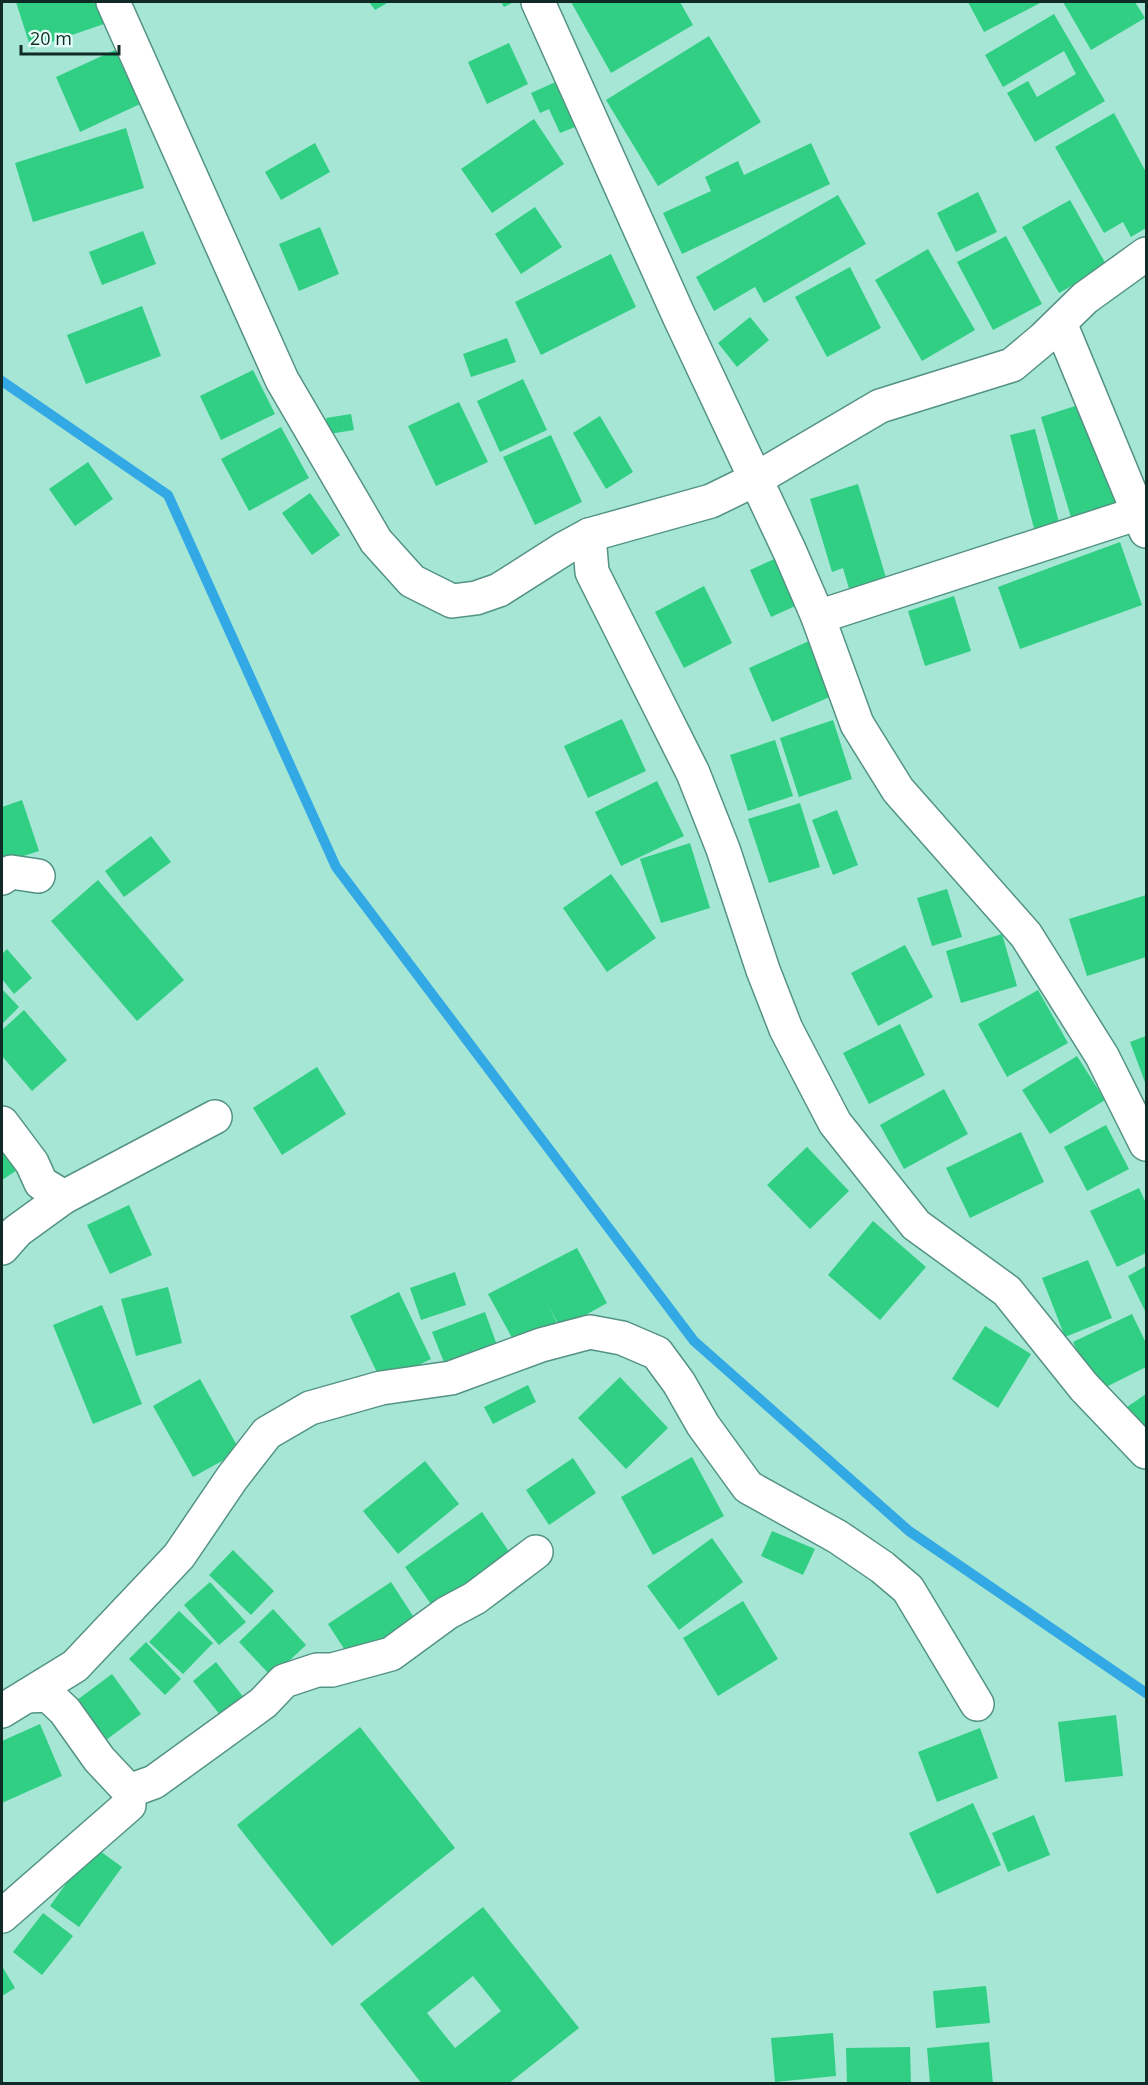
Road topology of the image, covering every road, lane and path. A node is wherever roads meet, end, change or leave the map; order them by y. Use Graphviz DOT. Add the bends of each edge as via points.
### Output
graph roads {
  1 [pos="113,2"];
  2 [pos="538,2"];
  3 [pos="1146,254"];
  4 [pos="1060,323"];
  5 [pos="756,480"];
  6 [pos="1143,522"];
  7 [pos="589,535"];
  8 [pos="818,617"];
  9 [pos="38,876"];
  10 [pos="2,878"];
  11 [pos="215,1118"];
  12 [pos="2,1123"];
  13 [pos="1146,1144"];
  14 [pos="64,1197"];
  15 [pos="2,1248"];
  16 [pos="1146,1452"];
  17 [pos="536,1552"];
  18 [pos="14,1703"];
  19 [pos="976,1704"];
  20 [pos="129,1791"];
  21 [pos="2,1916"];
  1 -- 7 [label="street" via="282,380 376,541 412,581 453,601 499,590"];
  2 -- 5 [label="street"];
  3 -- 4 [label="street" via="1085,298"];
  4 -- 5 [label="street" via="1012,365 880,406"];
  4 -- 6 [label="street"];
  5 -- 7 [label="street" via="711,501"];
  5 -- 8 [label="street"];
  6 -- 8 [label="street"];
  7 -- 16 [label="street" via="592,572 693,773 786,1029 835,1123 916,1225 1007,1291 1083,1387"];
  8 -- 13 [label="street" via="857,724 898,790 1026,935 1102,1056"];
  9 -- 10 [label="street" via="11,872"];
  11 -- 14 [label="street"];
  12 -- 14 [label="street" via="32,1163 41,1184"];
  14 -- 15 [label="street" via="17,1231"];
  17 -- 20 [label="street" via="391,1654 284,1681 263,1702 154,1782"];
  18 -- 19 [label="street" via="75,1666 179,1556 267,1433 310,1408 381,1388 451,1378 541,1345 590,1332 622,1338 657,1353 748,1487 838,1537 908,1589"];
  18 -- 20 [label="street" via="48,1695"];
  20 -- 21 [label="street" via="129,1805"];
}
